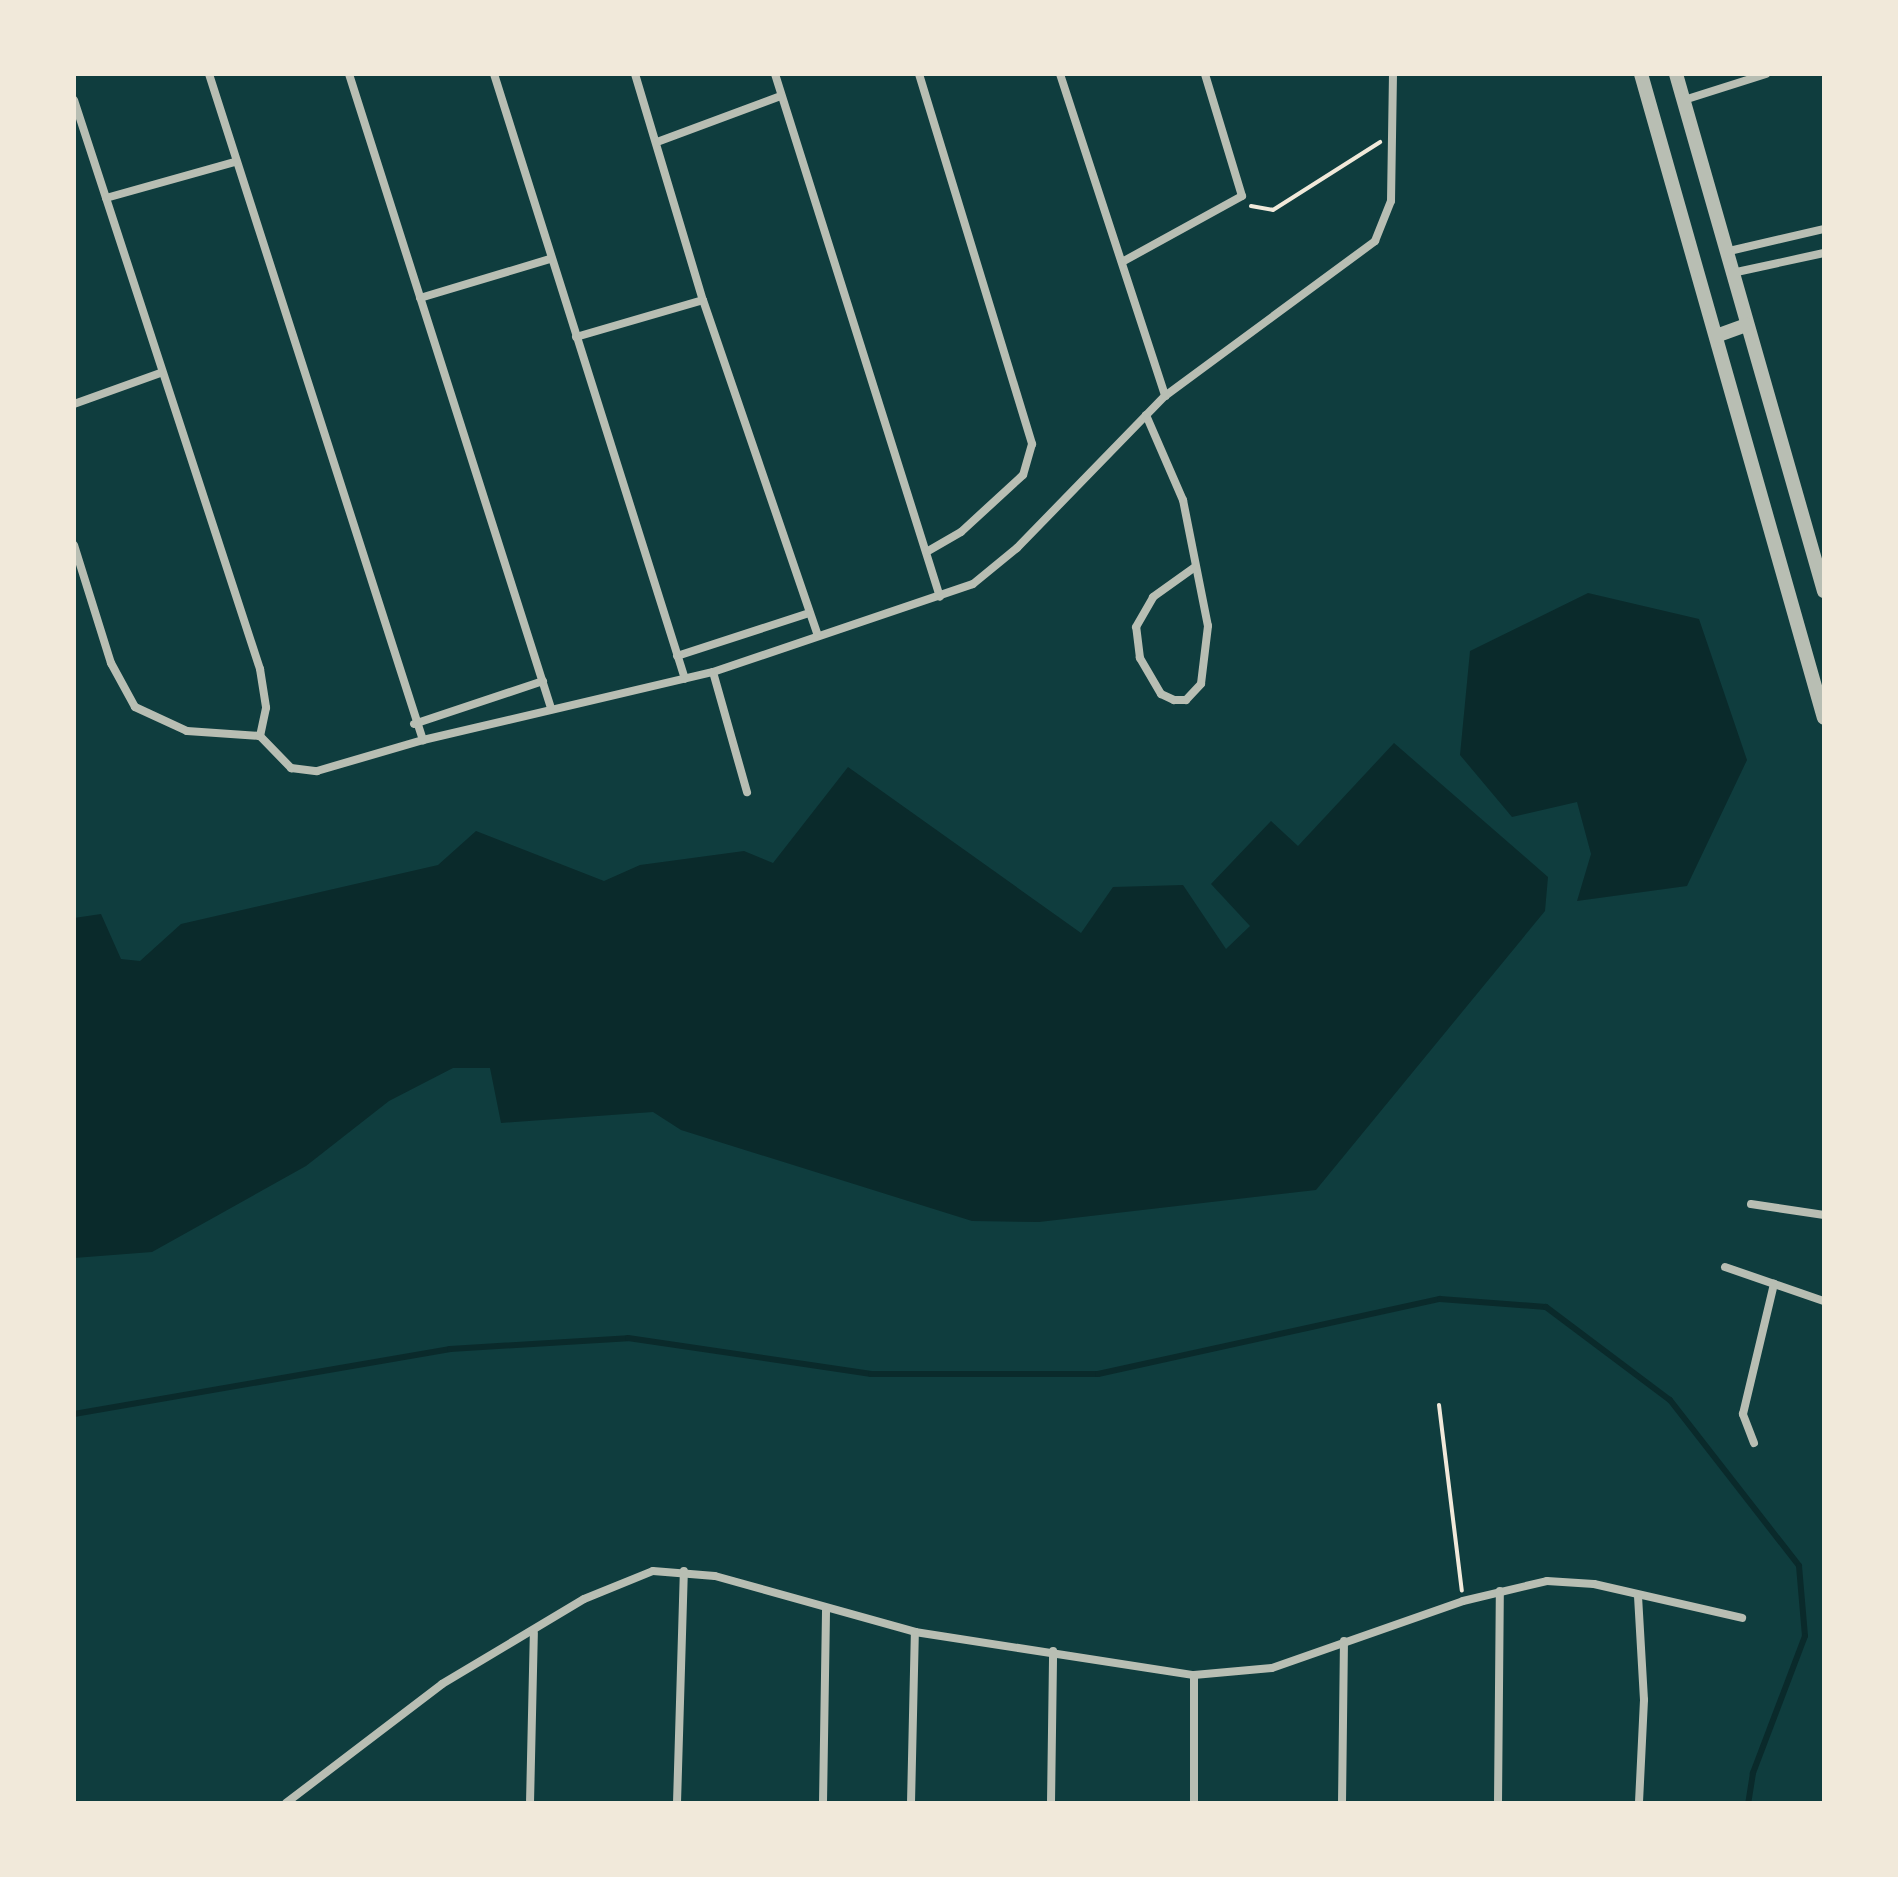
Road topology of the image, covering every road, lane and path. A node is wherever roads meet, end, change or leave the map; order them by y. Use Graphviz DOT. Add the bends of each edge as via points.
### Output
graph roads {
  1 [pos="209,74"];
  2 [pos="349,74"];
  3 [pos="494,74"];
  4 [pos="635,74"];
  5 [pos="775,74"];
  6 [pos="919,74"];
  7 [pos="1060,74"];
  8 [pos="1205,74"];
  9 [pos="1393,74"];
  10 [pos="1641,74"];
  11 [pos="1676,74"];
  12 [pos="1766,74"];
  13 [pos="781,96"];
  14 [pos="74,100"];
  15 [pos="1684,100"];
  16 [pos="1392,134"];
  17 [pos="657,142"];
  18 [pos="235,162"];
  19 [pos="1242,196"];
  20 [pos="106,198"];
  21 [pos="1824,229"];
  22 [pos="1725,252"];
  23 [pos="1824,253"];
  24 [pos="550,259"];
  25 [pos="1122,262"];
  26 [pos="1732,273"];
  27 [pos="420,298"];
  28 [pos="703,300"];
  29 [pos="1747,325"];
  30 [pos="1716,336"];
  31 [pos="576,337"];
  32 [pos="160,373"];
  33 [pos="1165,396"];
  34 [pos="74,404"];
  35 [pos="1146,415"];
  36 [pos="74,545"];
  37 [pos="927,552"];
  38 [pos="1195,567"];
  39 [pos="1824,587"];
  40 [pos="940,597"];
  41 [pos="809,613"];
  42 [pos="818,636"];
  43 [pos="677,656"];
  44 [pos="713,672"];
  45 [pos="685,679"];
  46 [pos="543,681"];
  47 [pos="551,708"];
  48 [pos="1824,718"];
  49 [pos="414,724"];
  50 [pos="260,736"];
  51 [pos="423,740"];
  52 [pos="747,792"];
  53 [pos="1751,1204"];
  54 [pos="1824,1215"];
  55 [pos="1725,1267"];
  56 [pos="1774,1284"];
  57 [pos="1824,1301"];
  58 [pos="1439,1405"];
  59 [pos="1754,1443"];
  60 [pos="684,1571"];
  61 [pos="1500,1591"];
  62 [pos="1638,1596"];
  63 [pos="1463,1601"];
  64 [pos="826,1610"];
  65 [pos="1742,1618"];
  66 [pos="915,1632"];
  67 [pos="534,1633"];
  68 [pos="1344,1641"];
  69 [pos="1053,1651"];
  70 [pos="1194,1675"];
  71 [pos="286,1803"];
  72 [pos="530,1803"];
  73 [pos="677,1803"];
  74 [pos="823,1803"];
  75 [pos="911,1803"];
  76 [pos="1051,1803"];
  77 [pos="1194,1803"];
  78 [pos="1342,1803"];
  79 [pos="1498,1803"];
  80 [pos="1639,1803"];
  1 -- 18 [label="street"];
  2 -- 27 [label="street"];
  3 -- 24 [label="street"];
  4 -- 17 [label="street"];
  5 -- 13 [label="street"];
  6 -- 37 [label="street" via="1032,444 1023,475 961,532"];
  7 -- 25 [label="street"];
  8 -- 19 [label="street"];
  9 -- 16 [label="street"];
  10 -- 30 [label="street"];
  11 -- 15 [label="street"];
  12 -- 15 [label="street"];
  13 -- 17 [label="street"];
  13 -- 37 [label="street"];
  14 -- 20 [label="street"];
  15 -- 22 [label="street"];
  16 -- 19 [label="path" via="1270,211 1257,211"];
  16 -- 33 [label="street" via="1391,201 1375,241"];
  17 -- 28 [label="street"];
  18 -- 20 [label="street"];
  18 -- 49 [label="street"];
  19 -- 25 [label="street"];
  20 -- 32 [label="street"];
  21 -- 22 [label="street"];
  22 -- 26 [label="street"];
  23 -- 26 [label="street"];
  24 -- 27 [label="street"];
  24 -- 31 [label="street"];
  25 -- 33 [label="street"];
  26 -- 29 [label="street"];
  27 -- 46 [label="street"];
  28 -- 31 [label="street"];
  28 -- 41 [label="street"];
  29 -- 30 [label="street"];
  29 -- 39 [label="street"];
  30 -- 48 [label="street"];
  31 -- 43 [label="street"];
  32 -- 34 [label="street"];
  32 -- 50 [label="street" via="260,669 266,708"];
  33 -- 35 [label="street"];
  35 -- 38 [label="street" via="1183,500"];
  35 -- 40 [label="street" via="997,565"];
  36 -- 50 [label="street" via="111,663 135,707 187,731"];
  37 -- 40 [label="street"];
  38 -- 38 [label="street" via="1208,626 1208,657 1199,689 1186,700 1174,700 1161,694 1140,658 1136,627 1153,597"];
  40 -- 42 [label="street"];
  41 -- 42 [label="street"];
  41 -- 43 [label="street"];
  42 -- 44 [label="street"];
  43 -- 45 [label="street"];
  44 -- 45 [label="street"];
  44 -- 52 [label="street"];
  45 -- 47 [label="street"];
  46 -- 47 [label="street"];
  46 -- 49 [label="street"];
  47 -- 51 [label="street"];
  49 -- 51 [label="street"];
  50 -- 51 [label="street" via="286,765 307,772"];
  53 -- 54 [label="street"];
  55 -- 56 [label="street"];
  56 -- 57 [label="street"];
  56 -- 59 [label="street" via="1743,1414"];
  58 -- 63 [label="path"];
  60 -- 64 [label="street"];
  60 -- 67 [label="street" via="653,1571 616,1583"];
  60 -- 73 [label="street"];
  61 -- 62 [label="street" via="1547,1581 1576,1582"];
  61 -- 63 [label="street"];
  61 -- 79 [label="street"];
  62 -- 65 [label="street"];
  62 -- 80 [label="street" via="1644,1700"];
  63 -- 68 [label="street"];
  64 -- 66 [label="street"];
  64 -- 74 [label="street"];
  66 -- 69 [label="street"];
  66 -- 75 [label="street"];
  67 -- 71 [label="street" via="396,1715"];
  67 -- 72 [label="street"];
  68 -- 70 [label="street" via="1272,1668"];
  68 -- 78 [label="street"];
  69 -- 70 [label="street"];
  69 -- 76 [label="street"];
  70 -- 77 [label="street"];
}
